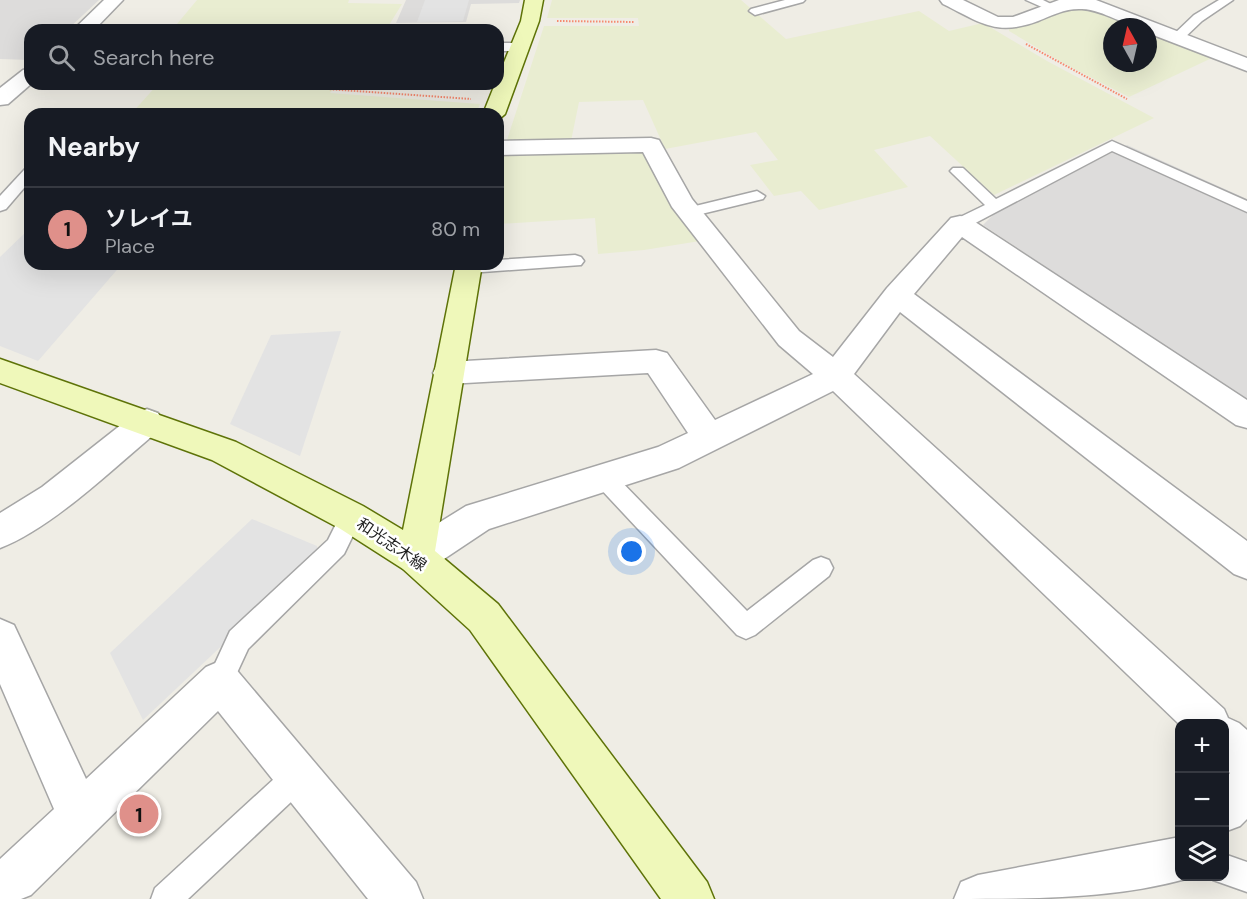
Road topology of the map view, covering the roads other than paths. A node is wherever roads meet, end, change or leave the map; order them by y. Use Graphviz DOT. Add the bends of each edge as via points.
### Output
graph roads {
  1 [pos="114,0"];
  2 [pos="534,0"];
  3 [pos="799,0"];
  4 [pos="950,0"];
  5 [pos="1032,0"];
  6 [pos="1227,0"];
  7 [pos="1093,2"];
  8 [pos="1053,8"];
  9 [pos="755,11"];
  10 [pos="89,24"];
  11 [pos="1177,38"];
  12 [pos="504,46"];
  13 [pos="519,46"];
  14 [pos="1245,61"];
  15 [pos="24,79"];
  16 [pos="504,86"];
  17 [pos="502,90"];
  18 [pos="1,98"];
  19 [pos="496,107"];
  20 [pos="504,148"];
  21 [pos="958,171"];
  22 [pos="24,179"];
  23 [pos="758,195"];
  24 [pos="0,206"];
  25 [pos="995,206"];
  26 [pos="1247,207"];
  27 [pos="689,212"];
  28 [pos="960,224"];
  29 [pos="575,261"];
  30 [pos="504,264"];
  31 [pos="468,270"];
  32 [pos="897,295"];
  33 [pos="0,370"];
  34 [pos="448,373"];
  35 [pos="836,376"];
  36 [pos="1247,416"];
  37 [pos="147,422"];
  38 [pos="709,438"];
  39 [pos="604,478"];
  40 [pos="351,517"];
  41 [pos="0,532"];
  42 [pos="416,557"];
  43 [pos="1247,562"];
  44 [pos="821,568"];
  45 [pos="0,638"];
  46 [pos="220,681"];
  47 [pos="1205,719"];
  48 [pos="1229,743"];
  49 [pos="1247,759"];
  50 [pos="298,776"];
  51 [pos="1247,788"];
  52 [pos="1229,805"];
  53 [pos="79,815"];
  54 [pos="1175,862"];
  55 [pos="1229,870"];
  56 [pos="1247,877"];
  57 [pos="0,884"];
  58 [pos="166,899"];
  59 [pos="399,899"];
  60 [pos="690,899"];
  61 [pos="978,899"];
  1 -- 10 [label="street"];
  2 -- 13 [label="main road"];
  3 -- 9 [label="lane"];
  4 -- 8 [label="street" via="994,22 1015,23"];
  5 -- 8 [label="lane"];
  6 -- 11 [label="lane" via="1198,18"];
  7 -- 8 [label="street"];
  7 -- 11 [label="street"];
  11 -- 14 [label="street"];
  12 -- 13 [label="lane"];
  13 -- 16 [label="main road"];
  15 -- 18 [label="street"];
  17 -- 19 [label="main road"];
  20 -- 27 [label="street" via="651,145"];
  21 -- 25 [label="lane"];
  22 -- 24 [label="lane"];
  23 -- 27 [label="lane"];
  25 -- 26 [label="lane" via="1112,145"];
  25 -- 28 [label="lane"];
  27 -- 35 [label="street" via="789,338"];
  28 -- 32 [label="street"];
  28 -- 36 [label="street"];
  29 -- 30 [label="lane"];
  31 -- 34 [label="main road"];
  32 -- 35 [label="street"];
  32 -- 43 [label="street"];
  33 -- 37 [label="main road, 和光志木線"];
  34 -- 38 [label="street" via="656,361"];
  34 -- 42 [label="main road"];
  35 -- 38 [label="street"];
  35 -- 47 [label="street"];
  37 -- 40 [label="main road, 和光志木線" via="224,452"];
  37 -- 41 [label="street" via="54,497"];
  38 -- 39 [label="street" via="667,458"];
  39 -- 42 [label="street" via="478,517"];
  39 -- 44 [label="lane" via="746,627"];
  40 -- 42 [label="main road, 和光志木線"];
  40 -- 46 [label="lane" via="336,548 239,640"];
  42 -- 60 [label="main road, 和光志木線" via="484,617"];
  45 -- 53 [label="street"];
  46 -- 50 [label="street"];
  46 -- 53 [label="street"];
  48 -- 49 [label="street"];
  50 -- 58 [label="lane"];
  50 -- 59 [label="street"];
  51 -- 52 [label="street"];
  53 -- 57 [label="street" via="14,878"];
  54 -- 61 [label="street"];
  55 -- 56 [label="lane"];
}
